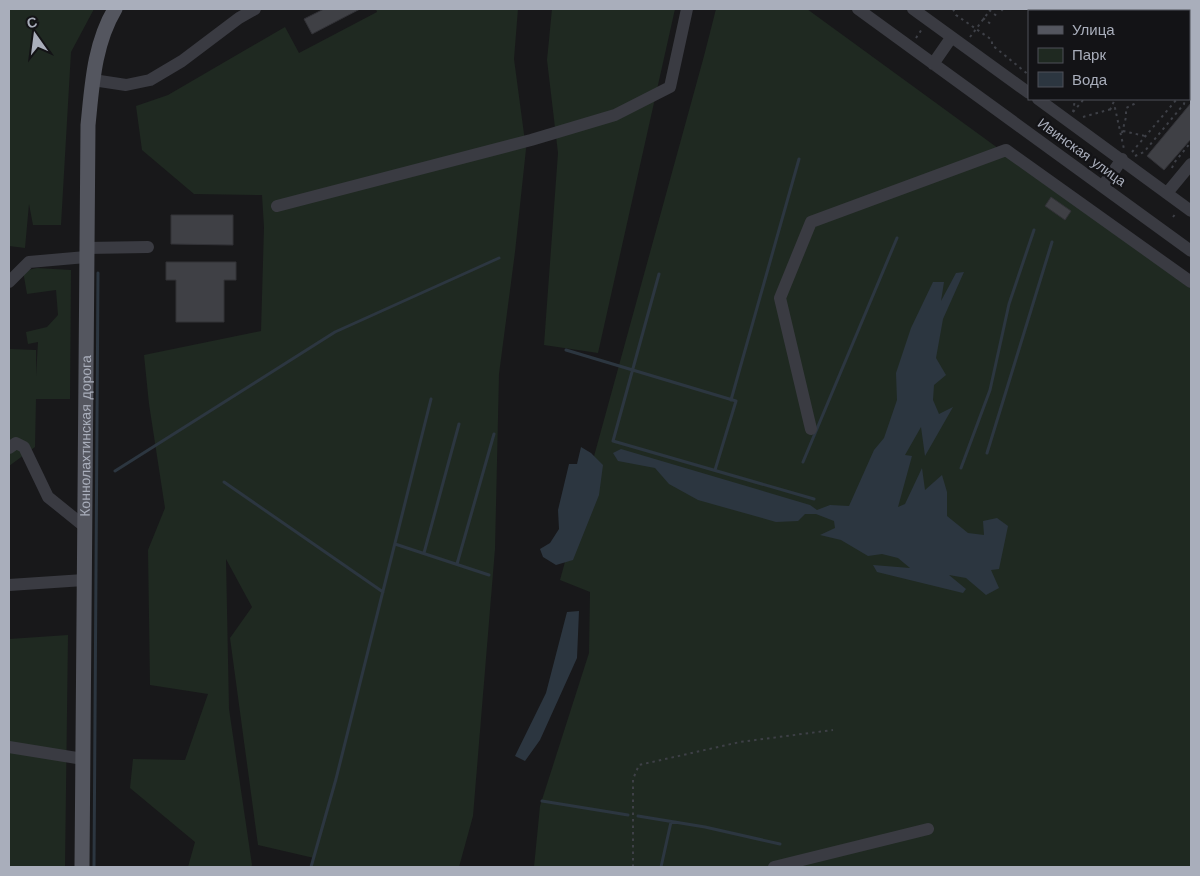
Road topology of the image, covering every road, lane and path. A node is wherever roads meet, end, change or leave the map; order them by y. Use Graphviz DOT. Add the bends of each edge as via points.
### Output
graph roads {
  1 [pos="115,9"];
  2 [pos="255,9"];
  3 [pos="687,9"];
  4 [pos="858,9"];
  5 [pos="913,9"];
  6 [pos="953,9"];
  7 [pos="990,10"];
  8 [pos="998,17"];
  9 [pos="983,18"];
  10 [pos="992,25"];
  11 [pos="976,28"];
  12 [pos="951,38"];
  13 [pos="964,46"];
  14 [pos="933,64"];
  15 [pos="1028,74"];
  16 [pos="93,80"];
  17 [pos="1027,87"];
  18 [pos="1040,100"];
  19 [pos="1075,100"];
  20 [pos="1081,100"];
  21 [pos="1115,100"];
  22 [pos="1136,100"];
  23 [pos="1176,100"];
  24 [pos="1185,100"];
  25 [pos="1110,110"];
  26 [pos="1080,117"];
  27 [pos="1121,131"];
  28 [pos="1146,136"];
  29 [pos="1191,142"];
  30 [pos="1188,147"];
  31 [pos="1191,150"];
  32 [pos="1126,156"];
  33 [pos="1174,164"];
  34 [pos="1191,164"];
  35 [pos="1103,185"];
  36 [pos="1167,193"];
  37 [pos="277,206"];
  38 [pos="1191,211"];
  39 [pos="148,248"];
  40 [pos="1191,250"];
  41 [pos="86,252"];
  42 [pos="9,282"];
  43 [pos="1191,282"];
  44 [pos="811,429"];
  45 [pos="9,448"];
  46 [pos="84,526"];
  47 [pos="84,580"];
  48 [pos="9,585"];
  49 [pos="833,730"];
  50 [pos="9,748"];
  51 [pos="83,759"];
  52 [pos="928,829"];
  53 [pos="82,867"];
  54 [pos="633,867"];
  55 [pos="774,867"];
  1 -- 16 [label="main road, Коннолахтинская дорога" via="100,42"];
  2 -- 16 [label="street" via="150,80 126,84"];
  3 -- 37 [label="street" via="670,87 616,115"];
  4 -- 14 [label="street, Ивинская улица"];
  5 -- 12 [label="street"];
  6 -- 11 [label="path" via="956,15"];
  7 -- 8 [label="path"];
  7 -- 9 [label="path"];
  9 -- 10 [label="path"];
  9 -- 11 [label="path"];
  11 -- 13 [label="path"];
  11 -- 15 [label="path"];
  12 -- 13 [label="street"];
  12 -- 14 [label="street"];
  13 -- 17 [label="street"];
  14 -- 35 [label="street, Ивинская улица"];
  16 -- 41 [label="main road, Коннолахтинская дорога" via="88,125"];
  18 -- 32 [label="street"];
  19 -- 20 [label="path" via="1073,112"];
  21 -- 25 [label="path"];
  22 -- 27 [label="path" via="1126,108"];
  23 -- 28 [label="path"];
  24 -- 32 [label="path" via="1144,152"];
  25 -- 26 [label="path"];
  25 -- 27 [label="path" via="1115,108"];
  27 -- 28 [label="path"];
  27 -- 32 [label="path"];
  28 -- 32 [label="path"];
  29 -- 30 [label="path"];
  30 -- 31 [label="path"];
  30 -- 33 [label="path"];
  32 -- 35 [label="street"];
  32 -- 36 [label="street"];
  34 -- 36 [label="street"];
  35 -- 40 [label="street, Ивинская улица"];
  36 -- 38 [label="street"];
  39 -- 41 [label="street"];
  41 -- 42 [label="street" via="29,262"];
  41 -- 46 [label="main road, Коннолахтинская дорога"];
  43 -- 44 [label="street" via="1006,150 811,222 780,298"];
  45 -- 46 [label="street" via="16,444 24,447 48,497"];
  46 -- 47 [label="main road, Коннолахтинская дорога"];
  47 -- 48 [label="street"];
  47 -- 51 [label="main road, Коннолахтинская дорога"];
  49 -- 54 [label="path" via="740,742 639,765 633,779"];
  50 -- 51 [label="street"];
  51 -- 53 [label="main road, Коннолахтинская дорога"];
  52 -- 55 [label="street"];
}
